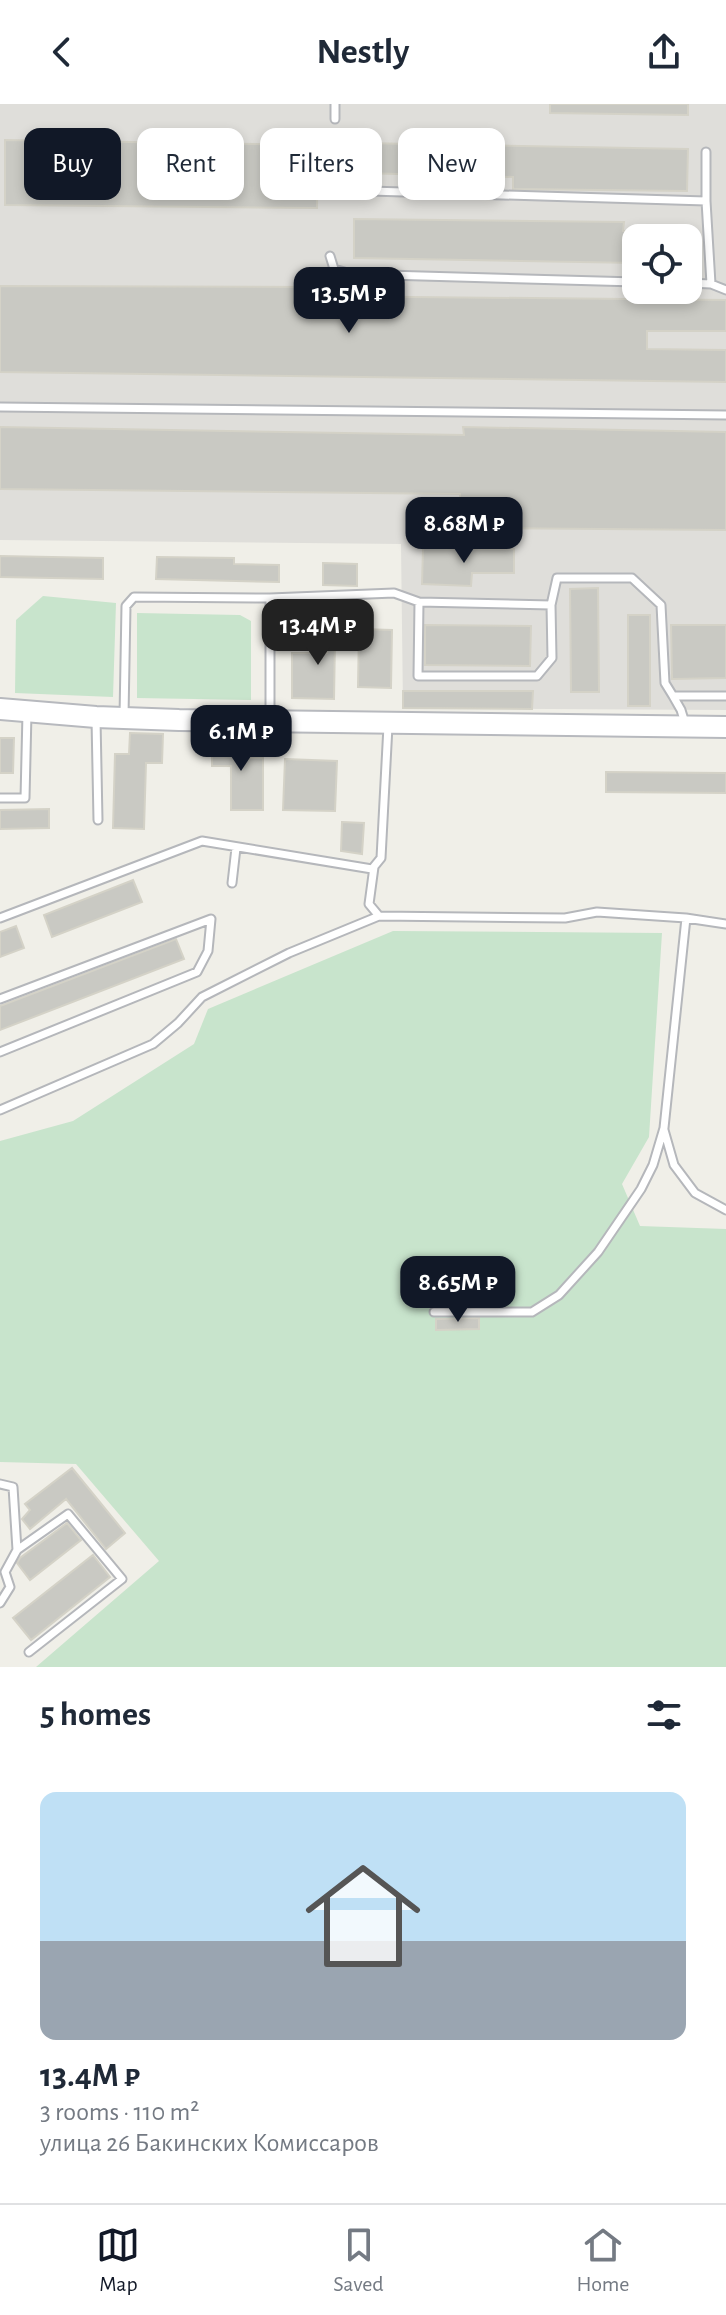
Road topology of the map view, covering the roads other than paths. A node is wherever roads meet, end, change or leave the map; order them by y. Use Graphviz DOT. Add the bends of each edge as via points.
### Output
graph roads {
  1 [pos="335,104"];
  2 [pos="335,119"];
  3 [pos="706,152"];
  4 [pos="382,191"];
  5 [pos="706,201"];
  6 [pos="330,256"];
  7 [pos="622,282"];
  8 [pos="702,284"];
  9 [pos="711,284"];
  10 [pos="726,290"];
  11 [pos="0,407"];
  12 [pos="726,415"];
  13 [pos="270,598"];
  14 [pos="419,602"];
  15 [pos="551,605"];
  16 [pos="673,696"];
  17 [pos="726,696"];
  18 [pos="0,709"];
  19 [pos="27,711"];
  20 [pos="96,717"];
  21 [pos="124,719"];
  22 [pos="270,722"];
  23 [pos="388,724"];
  24 [pos="686,727"];
  25 [pos="726,727"];
  26 [pos="0,798"];
  27 [pos="98,820"];
  28 [pos="236,848"];
  29 [pos="372,869"];
  30 [pos="232,883"];
  31 [pos="379,916"];
  32 [pos="0,918"];
  33 [pos="686,918"];
  34 [pos="726,924"];
  35 [pos="0,999"];
  36 [pos="0,1052"];
  37 [pos="0,1110"];
  38 [pos="664,1128"];
  39 [pos="726,1210"];
  40 [pos="434,1312"];
  41 [pos="0,1484"];
  42 [pos="17,1550"];
  43 [pos="0,1603"];
  44 [pos="29,1652"];
  1 -- 2 [label="lane"];
  3 -- 5 [label="lane"];
  4 -- 5 [label="lane"];
  5 -- 9 [label="lane"];
  6 -- 7 [label="lane" via="334,269 351,274"];
  8 -- 9 [label="lane"];
  9 -- 10 [label="lane"];
  11 -- 12 [label="lane"];
  13 -- 14 [label="lane" via="394,593"];
  13 -- 21 [label="lane" via="134,597 126,606"];
  13 -- 22 [label="lane"];
  14 -- 15 [label="lane"];
  14 -- 15 [label="lane" via="418,676 537,676 552,658"];
  15 -- 16 [label="lane" via="557,578 632,578 661,605 665,683"];
  16 -- 17 [label="lane"];
  16 -- 24 [label="lane"];
  18 -- 19 [label="main road"];
  19 -- 20 [label="main road"];
  19 -- 26 [label="lane" via="25,798"];
  20 -- 21 [label="main road"];
  20 -- 27 [label="lane"];
  21 -- 22 [label="main road"];
  22 -- 23 [label="main road"];
  23 -- 24 [label="main road"];
  23 -- 29 [label="lane" via="381,858"];
  24 -- 25 [label="main road"];
  28 -- 29 [label="lane"];
  28 -- 30 [label="lane"];
  28 -- 32 [label="lane" via="202,841"];
  29 -- 31 [label="lane" via="369,904"];
  31 -- 33 [label="lane" via="565,918 597,912"];
  31 -- 37 [label="lane" via="202,997 153,1044"];
  33 -- 34 [label="lane"];
  33 -- 38 [label="lane"];
  35 -- 36 [label="lane" via="211,919 208,951 197,972"];
  38 -- 39 [label="lane" via="674,1165 695,1193"];
  38 -- 40 [label="lane" via="641,1189 598,1252 559,1295 532,1312"];
  41 -- 42 [label="lane" via="13,1487"];
  42 -- 43 [label="lane" via="5,1572 10,1587"];
  42 -- 44 [label="lane" via="68,1514 122,1579"];
}
